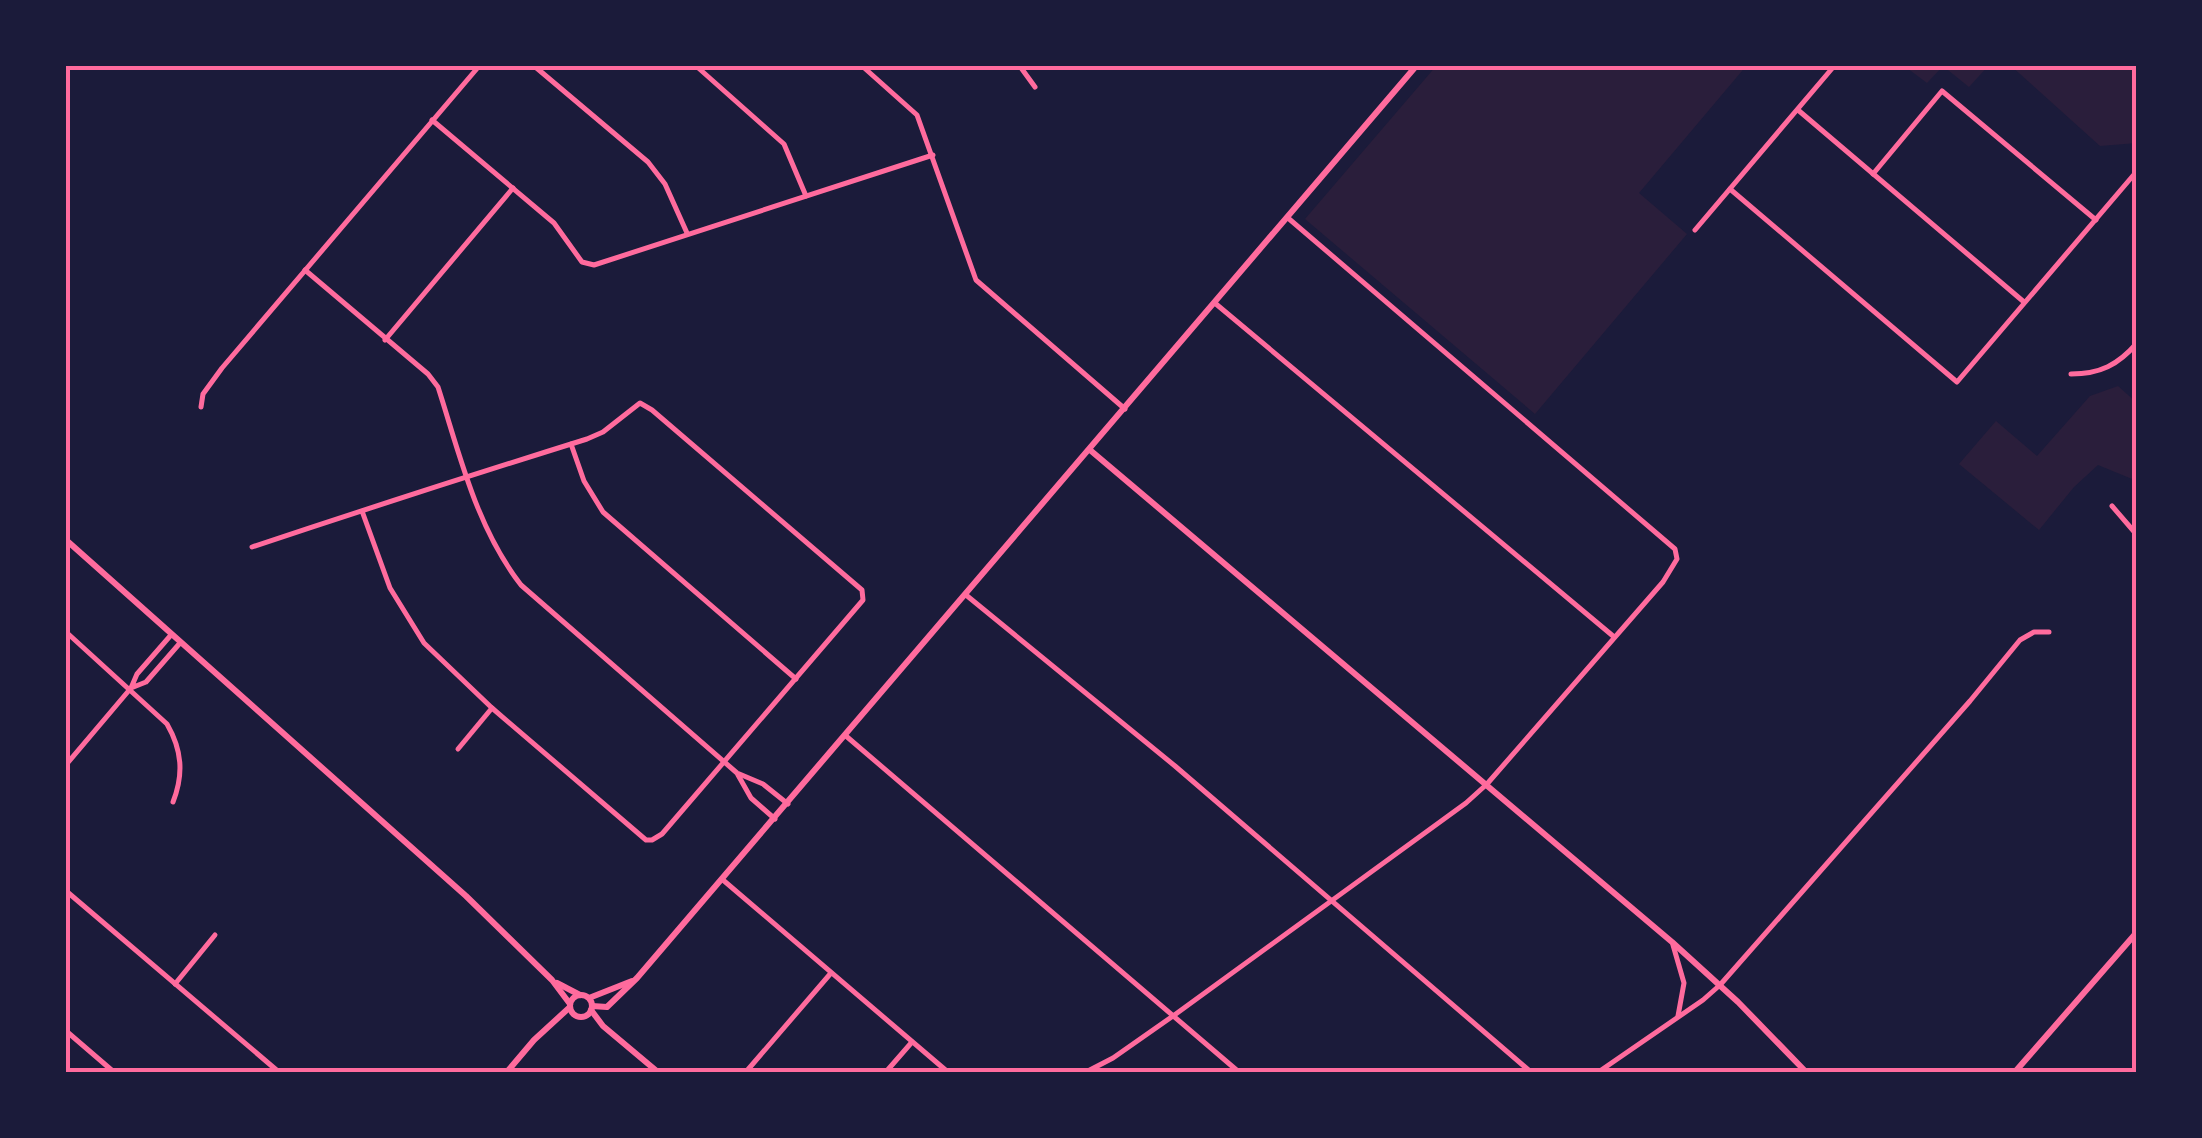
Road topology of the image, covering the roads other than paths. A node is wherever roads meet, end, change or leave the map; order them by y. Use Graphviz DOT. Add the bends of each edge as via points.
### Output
graph roads {
  1 [pos="480,65"];
  2 [pos="533,65"];
  3 [pos="695,65"];
  4 [pos="860,65"];
  5 [pos="1018,65"];
  6 [pos="1417,65"];
  7 [pos="1835,65"];
  8 [pos="1035,87"];
  9 [pos="1798,110"];
  10 [pos="432,120"];
  11 [pos="933,155"];
  12 [pos="2137,171"];
  13 [pos="1872,174"];
  14 [pos="513,188"];
  15 [pos="1730,189"];
  16 [pos="806,196"];
  17 [pos="1288,218"];
  18 [pos="2096,220"];
  19 [pos="1695,230"];
  20 [pos="687,234"];
  21 [pos="305,270"];
  22 [pos="2025,303"];
  23 [pos="1216,304"];
  24 [pos="385,340"];
  25 [pos="2137,342"];
  26 [pos="2071,374"];
  27 [pos="201,407"];
  28 [pos="1125,408"];
  29 [pos="571,444"];
  30 [pos="1090,450"];
  31 [pos="467,476"];
  32 [pos="2112,506"];
  33 [pos="362,511"];
  34 [pos="2137,535"];
  35 [pos="65,538"];
  36 [pos="252,547"];
  37 [pos="966,595"];
  38 [pos="65,630"];
  39 [pos="2049,632"];
  40 [pos="171,635"];
  41 [pos="1614,636"];
  42 [pos="180,643"];
  43 [pos="796,678"];
  44 [pos="132,688"];
  45 [pos="492,708"];
  46 [pos="846,736"];
  47 [pos="458,749"];
  48 [pos="724,762"];
  49 [pos="65,766"];
  50 [pos="737,772"];
  51 [pos="1488,784"];
  52 [pos="173,802"];
  53 [pos="788,804"];
  54 [pos="775,819"];
  55 [pos="723,880"];
  56 [pos="65,890"];
  57 [pos="1330,900"];
  58 [pos="2137,932"];
  59 [pos="215,935"];
  60 [pos="1672,942"];
  61 [pos="831,972"];
  62 [pos="638,978"];
  63 [pos="552,980"];
  64 [pos="175,984"];
  65 [pos="1720,984"];
  66 [pos="580,995"];
  67 [pos="570,1005"];
  68 [pos="586,1009"];
  69 [pos="1173,1016"];
  70 [pos="1678,1017"];
  71 [pos="556,1020"];
  72 [pos="65,1030"];
  73 [pos="912,1042"];
  74 [pos="115,1073"];
  75 [pos="280,1073"];
  76 [pos="506,1073"];
  77 [pos="659,1073"];
  78 [pos="744,1073"];
  79 [pos="886,1073"];
  80 [pos="949,1073"];
  81 [pos="1084,1073"];
  82 [pos="1240,1073"];
  83 [pos="1532,1073"];
  84 [pos="1597,1073"];
  85 [pos="1807,1073"];
  86 [pos="2014,1073"];
  1 -- 10 [label="street"];
  2 -- 20 [label="street" via="648,162"];
  3 -- 16 [label="street" via="784,144"];
  4 -- 11 [label="street" via="918,115"];
  5 -- 8 [label="street"];
  6 -- 17 [label="street"];
  7 -- 9 [label="street"];
  9 -- 13 [label="street"];
  9 -- 15 [label="street"];
  10 -- 14 [label="street"];
  10 -- 21 [label="street"];
  11 -- 16 [label="street"];
  11 -- 28 [label="street" via="976,280"];
  12 -- 18 [label="street"];
  13 -- 18 [label="street" via="1942,90"];
  13 -- 22 [label="street"];
  14 -- 20 [label="street" via="566,236 582,262 594,265"];
  14 -- 24 [label="street"];
  15 -- 19 [label="street"];
  15 -- 22 [label="street" via="1958,382"];
  16 -- 20 [label="street"];
  17 -- 23 [label="street"];
  17 -- 41 [label="street" via="1676,549 1663,582"];
  18 -- 22 [label="street"];
  21 -- 24 [label="street"];
  21 -- 27 [label="street" via="210,384"];
  23 -- 28 [label="street"];
  23 -- 41 [label="street"];
  24 -- 31 [label="street" via="438,387"];
  25 -- 26 [label="street" via="2118,363"];
  28 -- 30 [label="street"];
  29 -- 31 [label="street"];
  29 -- 43 [label="street" via="603,512"];
  29 -- 43 [label="street" via="602,432 640,402 864,593"];
  30 -- 37 [label="street"];
  30 -- 51 [label="street"];
  31 -- 33 [label="street"];
  31 -- 48 [label="street" via="498,555 521,584"];
  32 -- 34 [label="street"];
  33 -- 36 [label="street"];
  33 -- 45 [label="street" via="407,618 445,666"];
  35 -- 40 [label="street"];
  37 -- 46 [label="street"];
  37 -- 57 [label="street"];
  38 -- 44 [label="street"];
  39 -- 65 [label="street" via="2020,640"];
  40 -- 42 [label="street"];
  40 -- 44 [label="street"];
  41 -- 51 [label="street"];
  42 -- 44 [label="street" via="146,682"];
  42 -- 63 [label="street"];
  43 -- 48 [label="street"];
  44 -- 49 [label="street"];
  44 -- 52 [label="street" via="178,742 181,769"];
  45 -- 47 [label="street"];
  45 -- 48 [label="street" via="652,840"];
  46 -- 53 [label="street"];
  46 -- 69 [label="street"];
  48 -- 50 [label="street"];
  50 -- 53 [label="street"];
  50 -- 54 [label="street" via="751,798"];
  51 -- 57 [label="street"];
  51 -- 60 [label="street"];
  53 -- 54 [label="street"];
  54 -- 55 [label="street"];
  55 -- 61 [label="street"];
  55 -- 62 [label="street"];
  56 -- 64 [label="street"];
  57 -- 69 [label="street"];
  57 -- 83 [label="street"];
  58 -- 86 [label="street"];
  59 -- 64 [label="street"];
  60 -- 65 [label="street"];
  60 -- 70 [label="street" via="1684,984"];
  61 -- 73 [label="street"];
  61 -- 78 [label="street"];
  62 -- 68 [label="street"];
  62 -- 68 [label="street" via="607,1007"];
  63 -- 66 [label="street"];
  63 -- 67 [label="street"];
  64 -- 75 [label="street"];
  65 -- 70 [label="street"];
  65 -- 85 [label="street"];
  66 -- 67 [label="street"];
  66 -- 68 [label="street"];
  67 -- 68 [label="street"];
  67 -- 71 [label="street"];
  68 -- 71 [label="street"];
  68 -- 77 [label="street"];
  69 -- 81 [label="street"];
  69 -- 82 [label="street"];
  70 -- 84 [label="street"];
  71 -- 76 [label="street"];
  72 -- 74 [label="street"];
  73 -- 79 [label="street"];
  73 -- 80 [label="street"];
}
